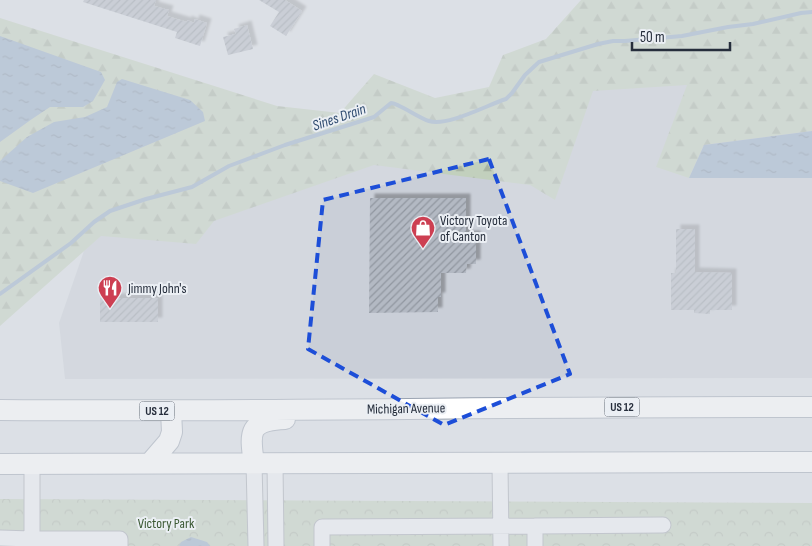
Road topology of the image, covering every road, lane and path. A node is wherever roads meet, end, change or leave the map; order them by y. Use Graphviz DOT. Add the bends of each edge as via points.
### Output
graph roads {
  1 [pos="812,407"];
  2 [pos="420,408"];
  3 [pos="0,410"];
  4 [pos="171,411"];
  5 [pos="812,462"];
  6 [pos="150,463"];
  7 [pos="254,463"];
  8 [pos="275,463"];
  9 [pos="500,463"];
  10 [pos="0,464"];
  11 [pos="32,464"];
  12 [pos="663,525"];
  13 [pos="501,526"];
  14 [pos="535,526"];
  15 [pos="0,538"];
  16 [pos="35,543"];
  17 [pos="120,546"];
  18 [pos="256,546"];
  19 [pos="276,546"];
  20 [pos="322,546"];
  21 [pos="501,546"];
  22 [pos="535,546"];
  1 -- 2 [label="main road, Michigan Avenue / US 12"];
  2 -- 4 [label="main road, Michigan Avenue / US 12"];
  2 -- 7 [label="main road" via="409,420 283,419 261,423 252,433"];
  3 -- 4 [label="main road, Michigan Avenue / US 12"];
  4 -- 6 [label="main road" via="169,441"];
  5 -- 9 [label="main road"];
  6 -- 7 [label="main road"];
  6 -- 11 [label="main road"];
  7 -- 8 [label="main road"];
  7 -- 18 [label="lane"];
  8 -- 9 [label="main road"];
  8 -- 19 [label="lane"];
  9 -- 13 [label="lane"];
  10 -- 11 [label="main road"];
  11 -- 16 [label="lane"];
  12 -- 14 [label="lane"];
  13 -- 14 [label="lane"];
  13 -- 20 [label="lane" via="322,527"];
  13 -- 21 [label="lane"];
  14 -- 22 [label="lane"];
  15 -- 16 [label="lane"];
  16 -- 17 [label="lane" via="120,538"];
}
